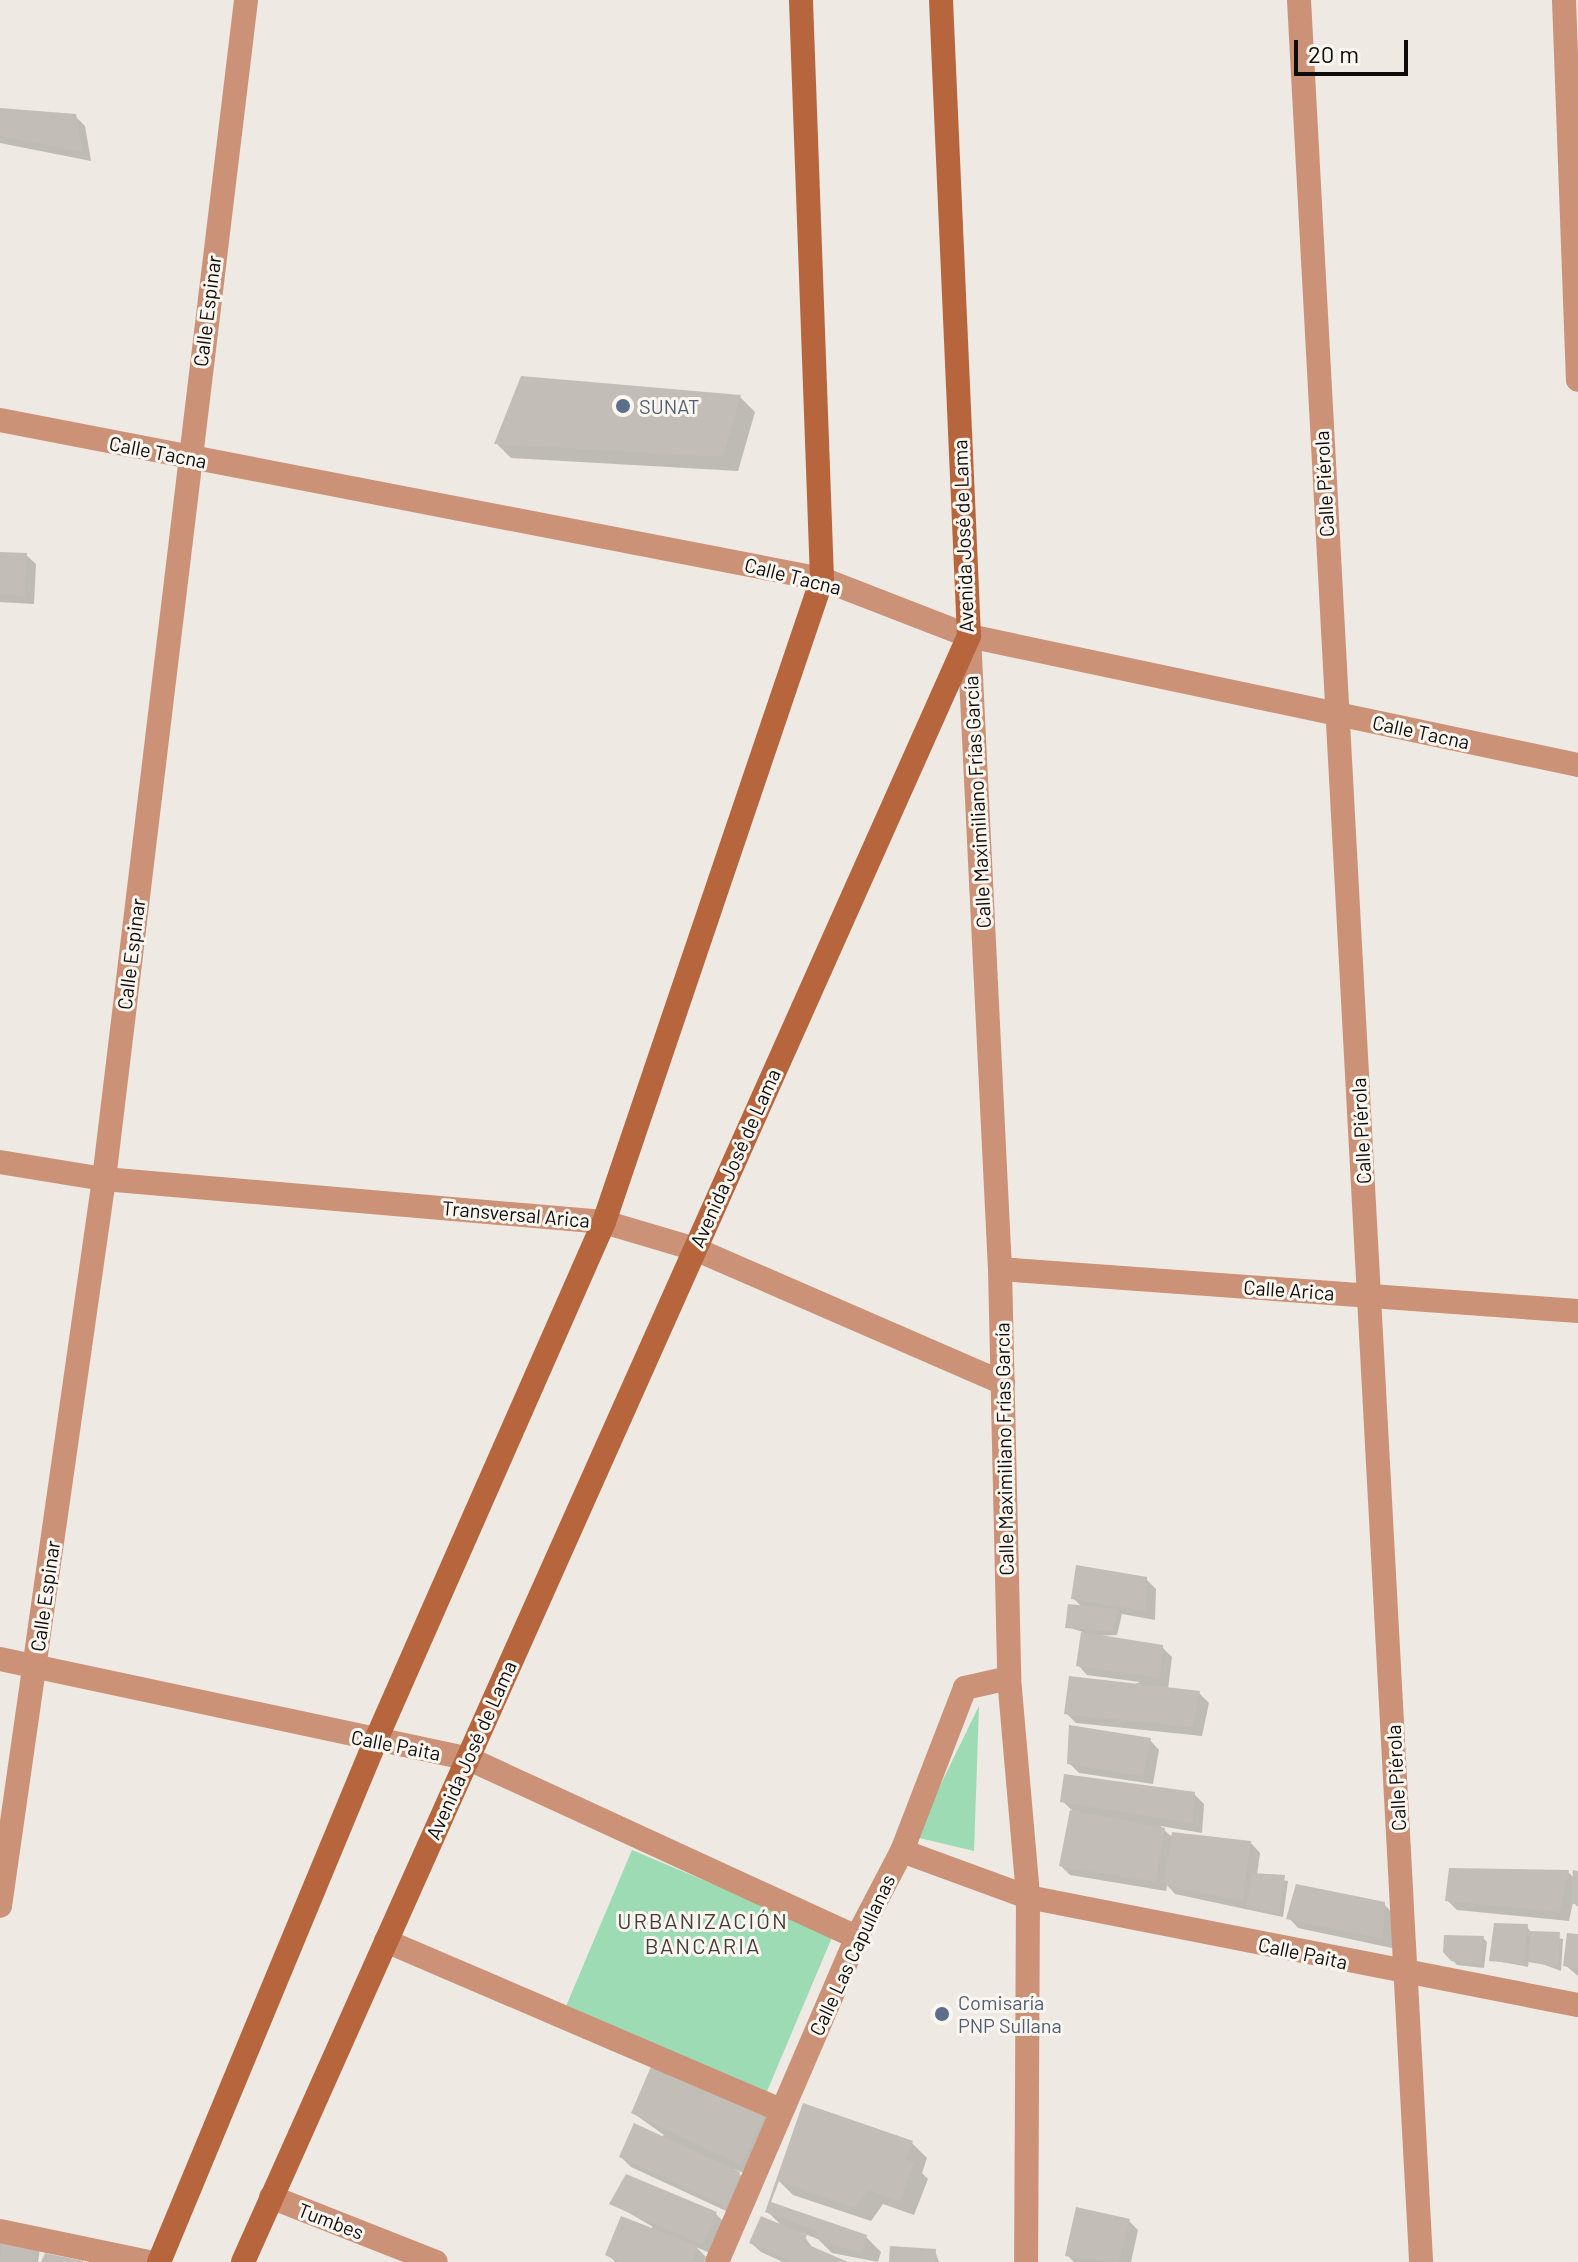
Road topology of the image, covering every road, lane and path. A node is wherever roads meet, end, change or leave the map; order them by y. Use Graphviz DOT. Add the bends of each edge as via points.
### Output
graph roads {
  1 [pos="246,0"];
  2 [pos="801,0"];
  3 [pos="941,0"];
  4 [pos="1299,0"];
  5 [pos="1564,0"];
  6 [pos="1578,380"];
  7 [pos="0,420"];
  8 [pos="189,458"];
  9 [pos="822,579"];
  10 [pos="969,636"];
  11 [pos="1336,714"];
  12 [pos="1578,765"];
  13 [pos="0,1162"];
  14 [pos="104,1179"];
  15 [pos="604,1222"];
  16 [pos="695,1249"];
  17 [pos="1000,1269"];
  18 [pos="1370,1296"];
  19 [pos="1578,1311"];
  20 [pos="1003,1383"];
  21 [pos="0,1659"];
  22 [pos="35,1666"];
  23 [pos="1009,1678"];
  24 [pos="375,1742"];
  25 [pos="467,1758"];
  26 [pos="902,1851"];
  27 [pos="1028,1897"];
  28 [pos="0,1906"];
  29 [pos="857,1937"];
  30 [pos="386,1941"];
  31 [pos="1407,1975"];
  32 [pos="1578,2005"];
  33 [pos="781,2110"];
  34 [pos="271,2197"];
  35 [pos="0,2231"];
  36 [pos="149,2262"];
  37 [pos="159,2262"];
  38 [pos="243,2262"];
  39 [pos="436,2262"];
  40 [pos="717,2262"];
  41 [pos="1026,2262"];
  42 [pos="1421,2262"];
  1 -- 8 [label="street, Calle Espinar"];
  2 -- 9 [label="main road"];
  3 -- 10 [label="main road, Avenida José de Lama"];
  4 -- 11 [label="street, Calle Piérola"];
  5 -- 6 [label="street"];
  7 -- 8 [label="street, Calle Tacna"];
  8 -- 9 [label="street, Calle Tacna"];
  8 -- 14 [label="street, Calle Espinar"];
  9 -- 10 [label="street, Calle Tacna"];
  9 -- 15 [label="main road"];
  10 -- 11 [label="street, Calle Tacna"];
  10 -- 16 [label="main road, Avenida José de Lama"];
  10 -- 17 [label="street, Calle Maximiliano Frías García"];
  11 -- 12 [label="street, Calle Tacna"];
  11 -- 18 [label="street, Calle Piérola"];
  13 -- 14 [label="street, Transversal Arica"];
  14 -- 15 [label="street, Transversal Arica"];
  14 -- 22 [label="street, Calle Espinar"];
  15 -- 16 [label="street, Transversal Arica"];
  15 -- 24 [label="main road"];
  16 -- 20 [label="street, Transversal Arica"];
  16 -- 25 [label="main road, Avenida José de Lama"];
  17 -- 18 [label="street, Calle Arica"];
  17 -- 20 [label="street, Calle Maximiliano Frías García"];
  18 -- 19 [label="street, Calle Arica"];
  18 -- 31 [label="street, Calle Piérola"];
  20 -- 23 [label="street, Calle Maximiliano Frías García"];
  21 -- 22 [label="street, Calle Paita"];
  22 -- 24 [label="street, Calle Paita"];
  22 -- 28 [label="street, Calle Espinar"];
  23 -- 26 [label="street, Calle Las Capullanas" via="965,1688"];
  23 -- 27 [label="street, Calle Maximiliano Frías García"];
  24 -- 25 [label="street, Calle Paita"];
  24 -- 37 [label="main road"];
  25 -- 29 [label="street, Calle Paita"];
  25 -- 30 [label="main road, Avenida José de Lama"];
  26 -- 27 [label="street, Calle Paita"];
  26 -- 29 [label="street, Calle Las Capullanas"];
  27 -- 31 [label="street, Calle Paita"];
  27 -- 41 [label="street, Calle Maximiliano Frías García"];
  29 -- 33 [label="street, Calle Las Capullanas"];
  30 -- 33 [label="street"];
  30 -- 34 [label="main road, Avenida José de Lama"];
  31 -- 32 [label="street, Calle Paita"];
  31 -- 42 [label="street, Calle Piérola"];
  33 -- 40 [label="street, Calle Las Capullanas"];
  34 -- 38 [label="main road, Avenida José de Lama"];
  34 -- 39 [label="street, Tumbes"];
  35 -- 36 [label="street"];
}
